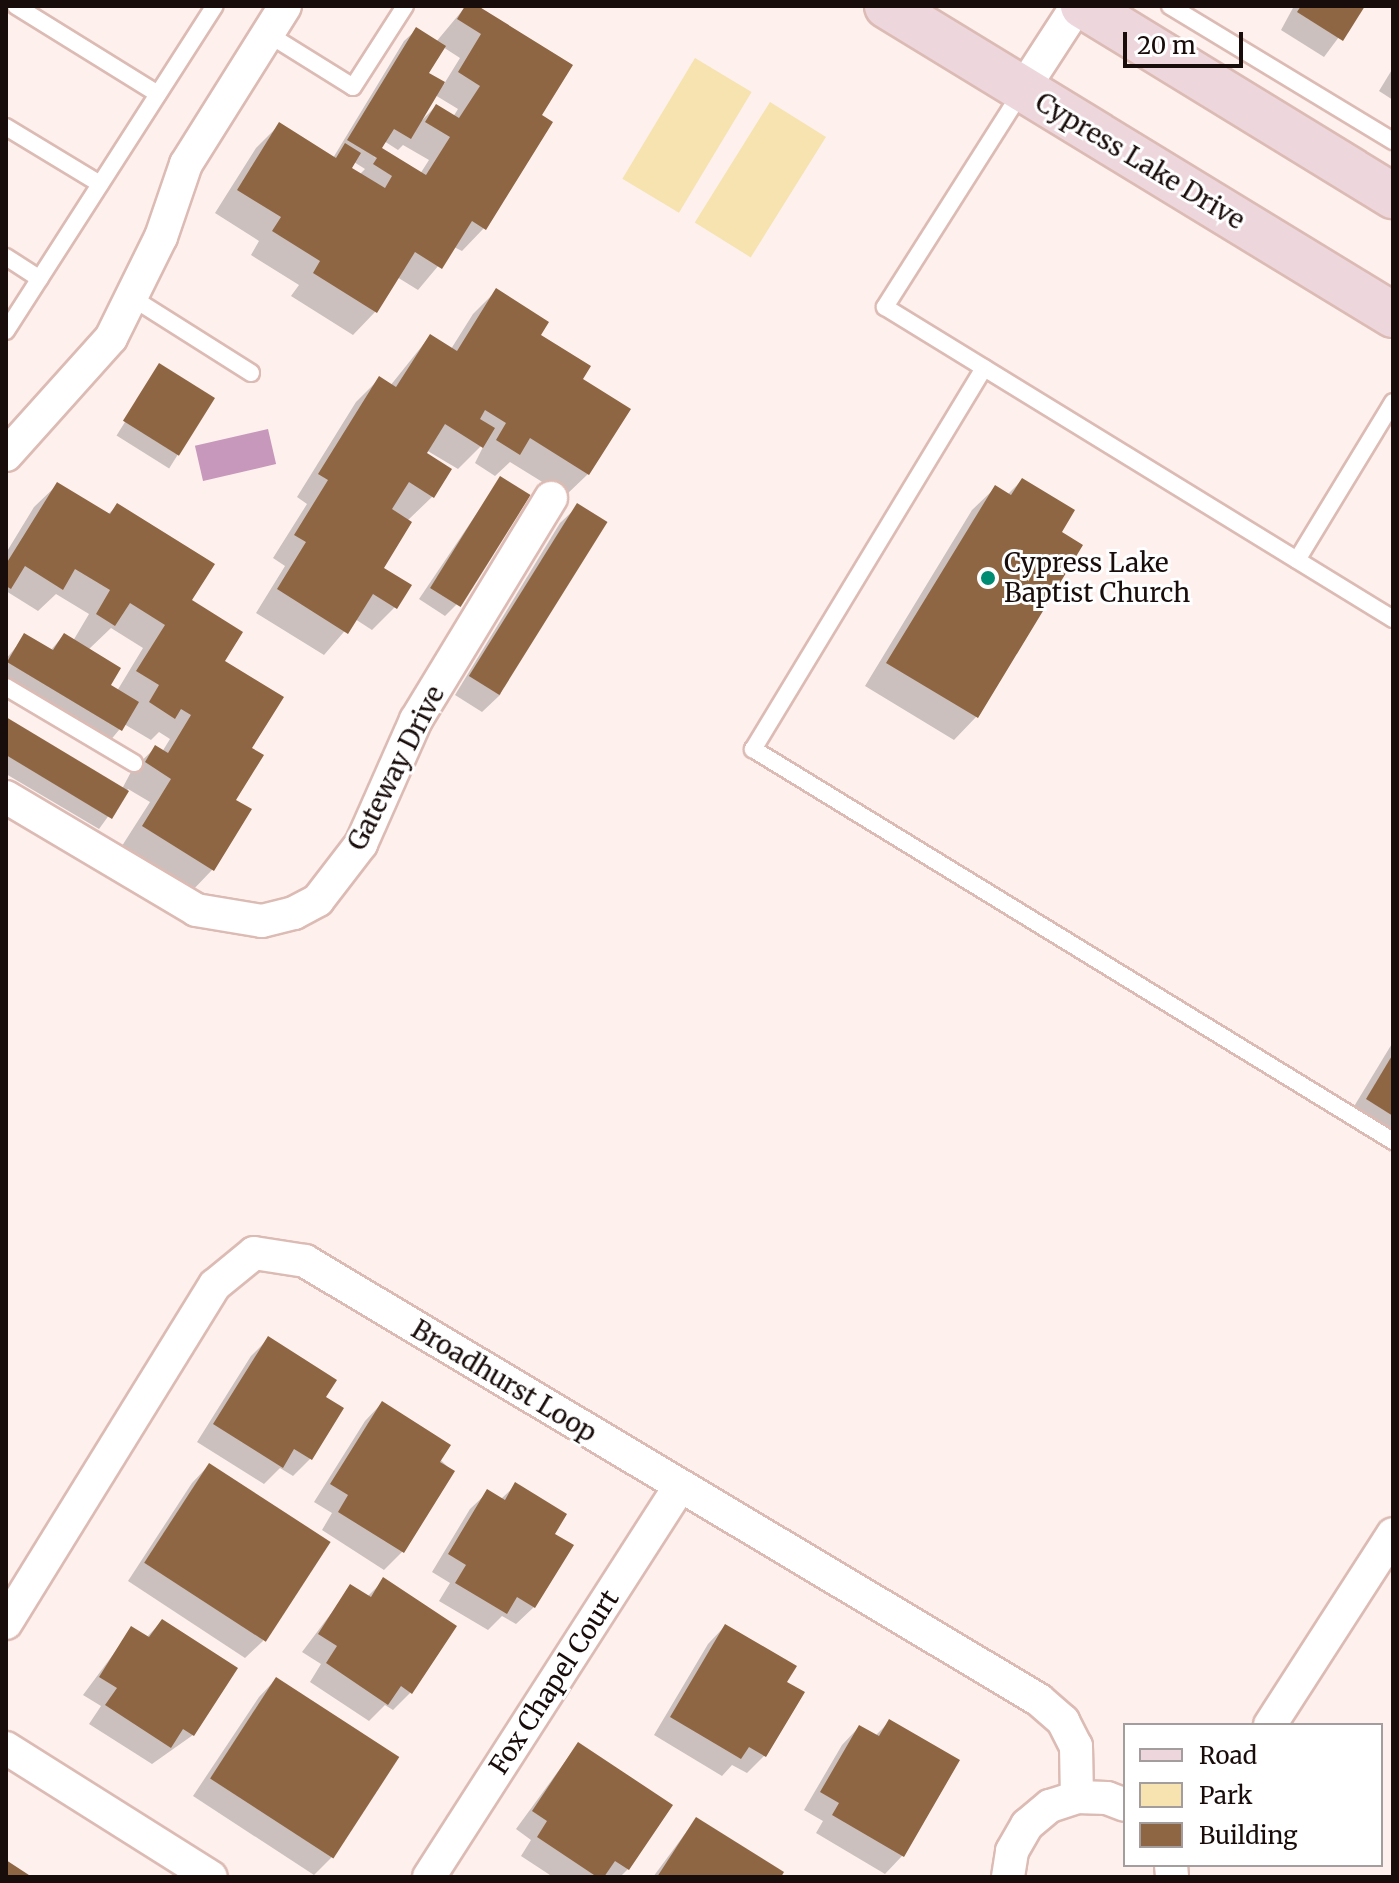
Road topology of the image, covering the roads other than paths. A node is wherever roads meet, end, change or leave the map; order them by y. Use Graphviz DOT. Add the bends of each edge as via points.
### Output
graph roads {
  1 [pos="16,6"];
  2 [pos="215,6"];
  3 [pos="285,6"];
  4 [pos="405,6"];
  5 [pos="887,6"];
  6 [pos="1080,6"];
  7 [pos="1170,6"];
  8 [pos="268,34"];
  9 [pos="1023,89"];
  10 [pos="158,94"];
  11 [pos="6,127"];
  12 [pos="1393,141"];
  13 [pos="100,184"];
  14 [pos="1393,196"];
  15 [pos="6,257"];
  16 [pos="40,279"];
  17 [pos="131,297"];
  18 [pos="1393,315"];
  19 [pos="6,331"];
  20 [pos="984,368"];
  21 [pos="251,373"];
  22 [pos="1393,402"];
  23 [pos="6,455"];
  24 [pos="551,498"];
  25 [pos="1297,560"];
  26 [pos="1393,619"];
  27 [pos="6,687"];
  28 [pos="134,763"];
  29 [pos="6,797"];
  30 [pos="1393,1141"];
  31 [pos="679,1487"];
  32 [pos="1393,1534"];
  33 [pos="6,1623"];
  34 [pos="1271,1723"];
  35 [pos="6,1748"];
  36 [pos="1077,1797"];
  37 [pos="1123,1804"];
  38 [pos="211,1877"];
  39 [pos="429,1877"];
  40 [pos="1008,1877"];
  1 -- 10 [label="lane"];
  2 -- 10 [label="lane"];
  3 -- 8 [label="street"];
  4 -- 8 [label="lane" via="353,87"];
  5 -- 9 [label="main road, Cypress Lake Drive"];
  6 -- 9 [label="street"];
  6 -- 14 [label="main road"];
  7 -- 12 [label="lane"];
  8 -- 17 [label="street" via="186,164 161,237"];
  9 -- 18 [label="main road, Cypress Lake Drive"];
  9 -- 20 [label="lane" via="885,307"];
  10 -- 13 [label="lane"];
  11 -- 13 [label="lane"];
  13 -- 16 [label="lane"];
  15 -- 16 [label="lane"];
  16 -- 19 [label="lane"];
  17 -- 21 [label="lane"];
  17 -- 23 [label="street" via="111,338"];
  20 -- 25 [label="lane"];
  20 -- 30 [label="lane" via="753,749"];
  22 -- 25 [label="lane"];
  24 -- 29 [label="street, Gateway Drive" via="416,720 361,844 318,900 262,921 196,910"];
  25 -- 26 [label="lane"];
  27 -- 28 [label="lane"];
  31 -- 33 [label="street, Broadhurst Loop" via="305,1261 254,1253 215,1285"];
  31 -- 36 [label="street, Broadhurst Loop" via="1039,1700 1063,1721 1076,1746"];
  31 -- 39 [label="street, Fox Chapel Court"];
  32 -- 34 [label="street"];
  35 -- 38 [label="street"];
  36 -- 37 [label="street"];
  36 -- 40 [label="street" via="1050,1806 1027,1825 1012,1851"];
}
